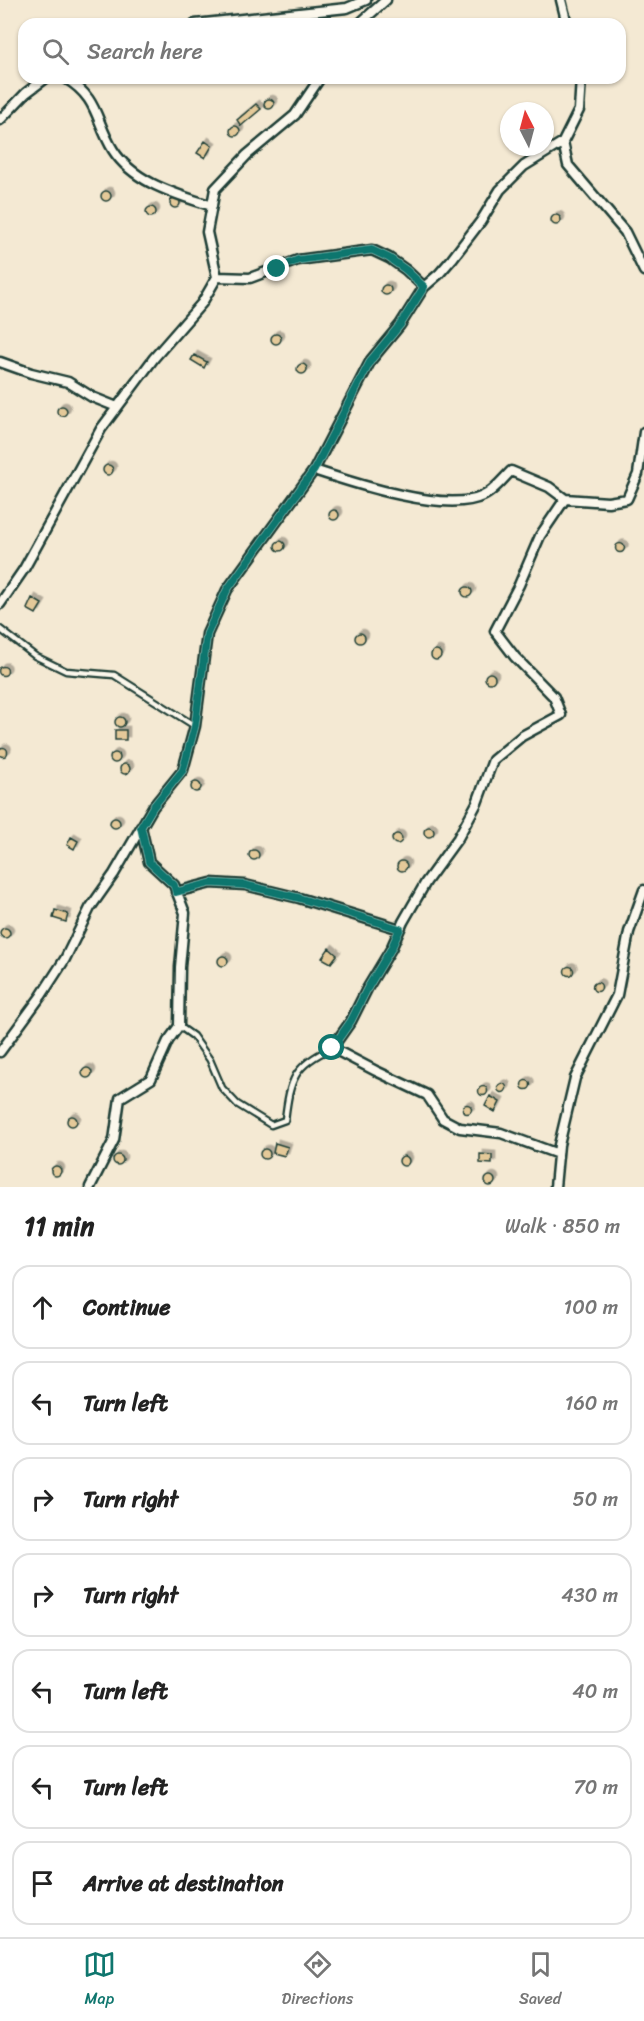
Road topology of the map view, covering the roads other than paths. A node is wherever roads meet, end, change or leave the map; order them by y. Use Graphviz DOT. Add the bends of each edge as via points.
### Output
graph roads {
  1 [pos="366,0"];
  2 [pos="386,0"];
  3 [pos="561,0"];
  4 [pos="252,18"];
  5 [pos="366,18"];
  6 [pos="566,18"];
  7 [pos="38,84"];
  8 [pos="75,84"];
  9 [pos="316,84"];
  10 [pos="581,84"];
  11 [pos="0,120"];
  12 [pos="563,142"];
  13 [pos="212,206"];
  14 [pos="644,271"];
  15 [pos="217,277"];
  16 [pos="424,287"];
  17 [pos="0,362"];
  18 [pos="117,407"];
  19 [pos="644,432"];
  20 [pos="314,470"];
  21 [pos="565,499"];
  22 [pos="0,604"];
  23 [pos="0,629"];
  24 [pos="195,726"];
  25 [pos="141,827"];
  26 [pos="644,890"];
  27 [pos="176,892"];
  28 [pos="400,929"];
  29 [pos="179,1026"];
  30 [pos="332,1048"];
  31 [pos="0,1052"];
  32 [pos="558,1154"];
  33 [pos="90,1187"];
  34 [pos="555,1187"];
  1 -- 4 [label="street" via="347,8"];
  2 -- 5 [label="street"];
  3 -- 6 [label="street"];
  7 -- 11 [label="street"];
  8 -- 13 [label="street" via="97,112 113,149 133,174"];
  9 -- 13 [label="street" via="295,115 247,155 215,189"];
  10 -- 12 [label="street" via="579,110"];
  12 -- 14 [label="street" via="568,165 625,232"];
  12 -- 16 [label="street" via="524,166 500,190 452,259"];
  13 -- 15 [label="street" via="207,232"];
  15 -- 16 [label="street" via="250,278 298,260 372,250 398,264"];
  15 -- 18 [label="street" via="202,303"];
  16 -- 20 [label="street" via="371,360"];
  17 -- 18 [label="street" via="68,382"];
  18 -- 22 [label="street"];
  19 -- 21 [label="street" via="638,474 627,499"];
  20 -- 21 [label="street" via="368,489 451,503 483,496 511,471"];
  20 -- 24 [label="street" via="227,590 207,634"];
  21 -- 28 [label="street" via="540,536 495,631 554,697 561,715 522,736 493,760 477,803"];
  23 -- 24 [label="lane" via="35,656 66,671 114,675"];
  24 -- 25 [label="street" via="183,770"];
  25 -- 27 [label="street" via="149,862 174,885"];
  25 -- 31 [label="street" via="90,908 65,959"];
  26 -- 32 [label="street" via="629,932 617,995 575,1078"];
  27 -- 28 [label="street" via="211,883 245,885"];
  27 -- 29 [label="street" via="184,913"];
  28 -- 30 [label="street" via="351,1021"];
  29 -- 30 [label="lane" via="193,1036 210,1060 222,1088 237,1104 271,1125 285,1120 295,1073 312,1057"];
  29 -- 33 [label="street" via="152,1079 120,1098 114,1140"];
  30 -- 32 [label="street" via="427,1095 443,1119 460,1128 501,1133"];
  32 -- 34 [label="street"];
}
